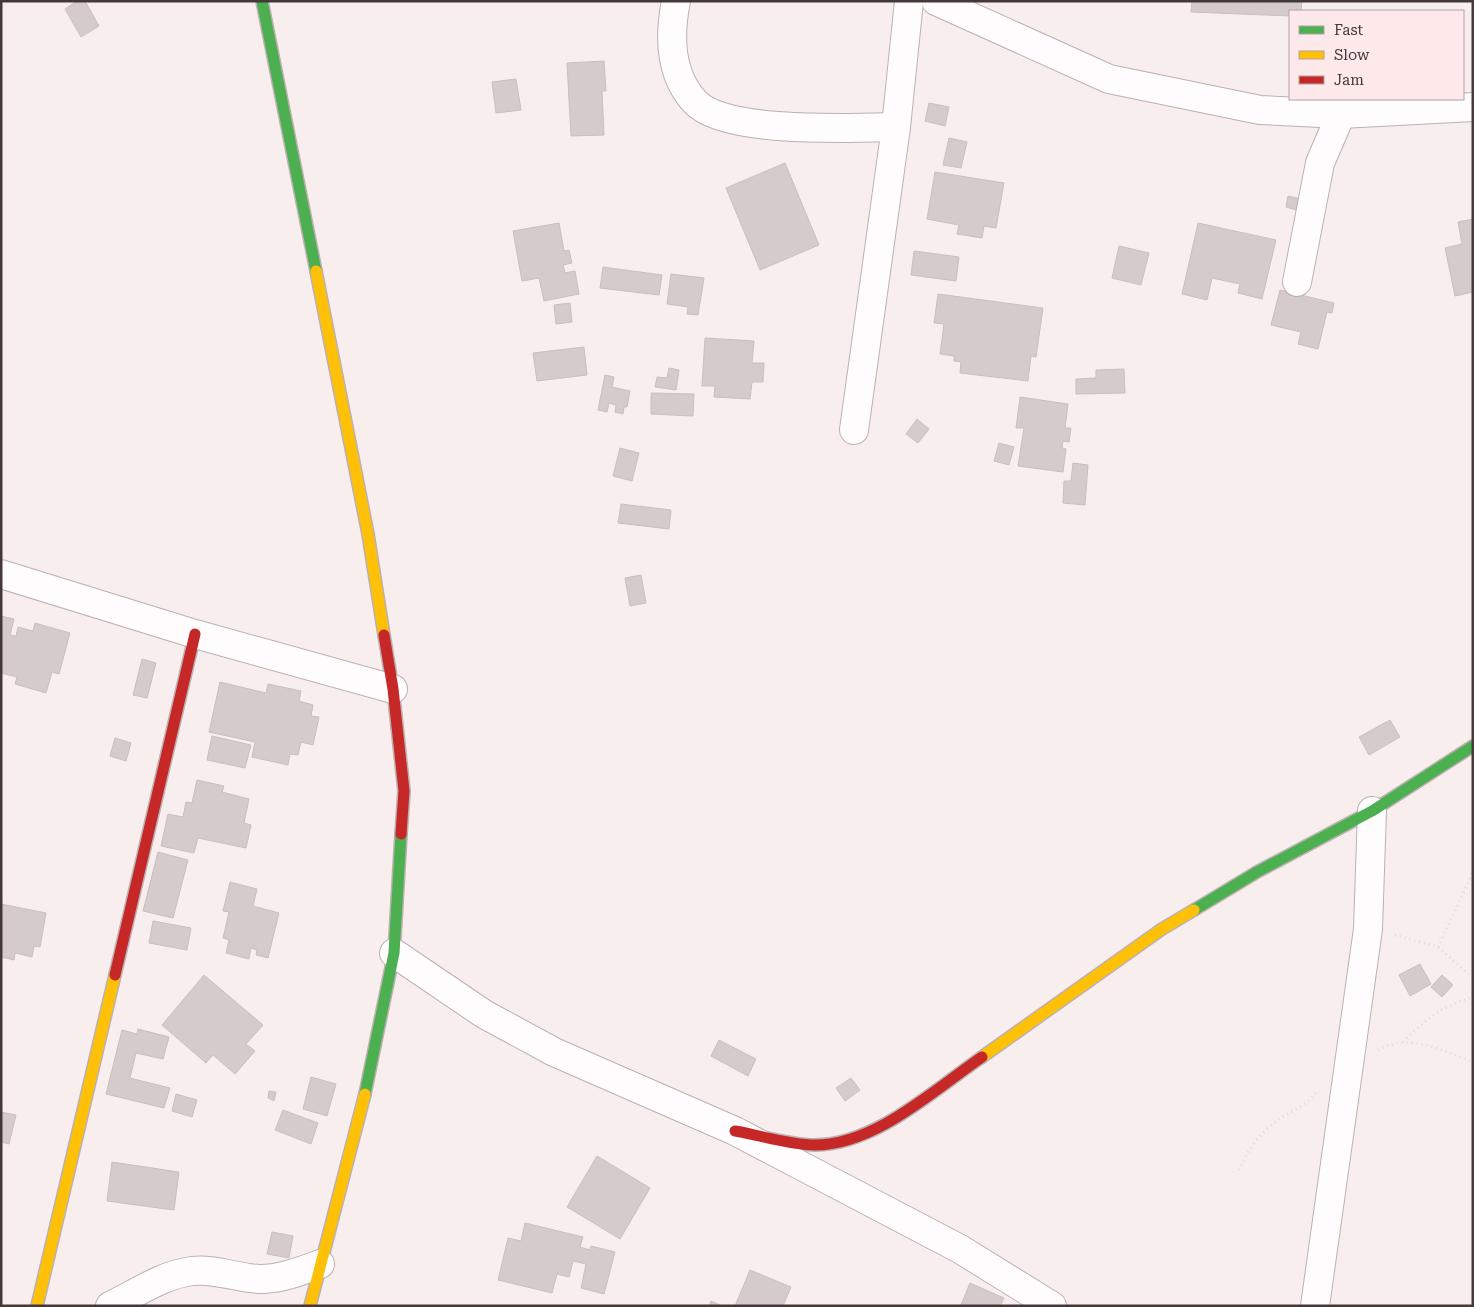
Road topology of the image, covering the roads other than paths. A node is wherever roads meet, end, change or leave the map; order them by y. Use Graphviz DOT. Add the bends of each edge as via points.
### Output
graph roads {
  1 [pos="262,1"];
  2 [pos="676,1"];
  3 [pos="909,1"];
  4 [pos="936,1"];
  5 [pos="1473,107"];
  6 [pos="1340,114"];
  7 [pos="896,127"];
  8 [pos="1297,282"];
  9 [pos="854,430"];
  10 [pos="1,574"];
  11 [pos="195,634"];
  12 [pos="393,689"];
  13 [pos="1473,746"];
  14 [pos="1372,811"];
  15 [pos="394,953"];
  16 [pos="735,1131"];
  17 [pos="320,1264"];
  18 [pos="37,1306"];
  19 [pos="110,1306"];
  20 [pos="310,1306"];
  21 [pos="1052,1306"];
  22 [pos="1315,1306"];
  1 -- 12 [label="street" via="368,534"];
  2 -- 7 [label="street" via="672,19 672,54 682,83 696,103 744,120 786,127"];
  3 -- 7 [label="street"];
  4 -- 6 [label="street" via="1109,79 1260,110"];
  5 -- 6 [label="street"];
  6 -- 8 [label="street" via="1320,163"];
  7 -- 9 [label="street"];
  10 -- 11 [label="street"];
  11 -- 12 [label="street"];
  11 -- 18 [label="street"];
  12 -- 15 [label="street" via="404,791"];
  13 -- 14 [label="street"];
  14 -- 16 [label="street" via="1257,872 1162,929 882,1127 849,1141 814,1145"];
  14 -- 22 [label="street" via="1368,929"];
  15 -- 16 [label="street" via="484,1014 554,1052"];
  15 -- 17 [label="street" via="358,1126"];
  16 -- 21 [label="street" via="960,1249"];
  17 -- 19 [label="street" via="293,1274 259,1278 213,1270 190,1271 167,1277"];
  17 -- 20 [label="street"];
}
